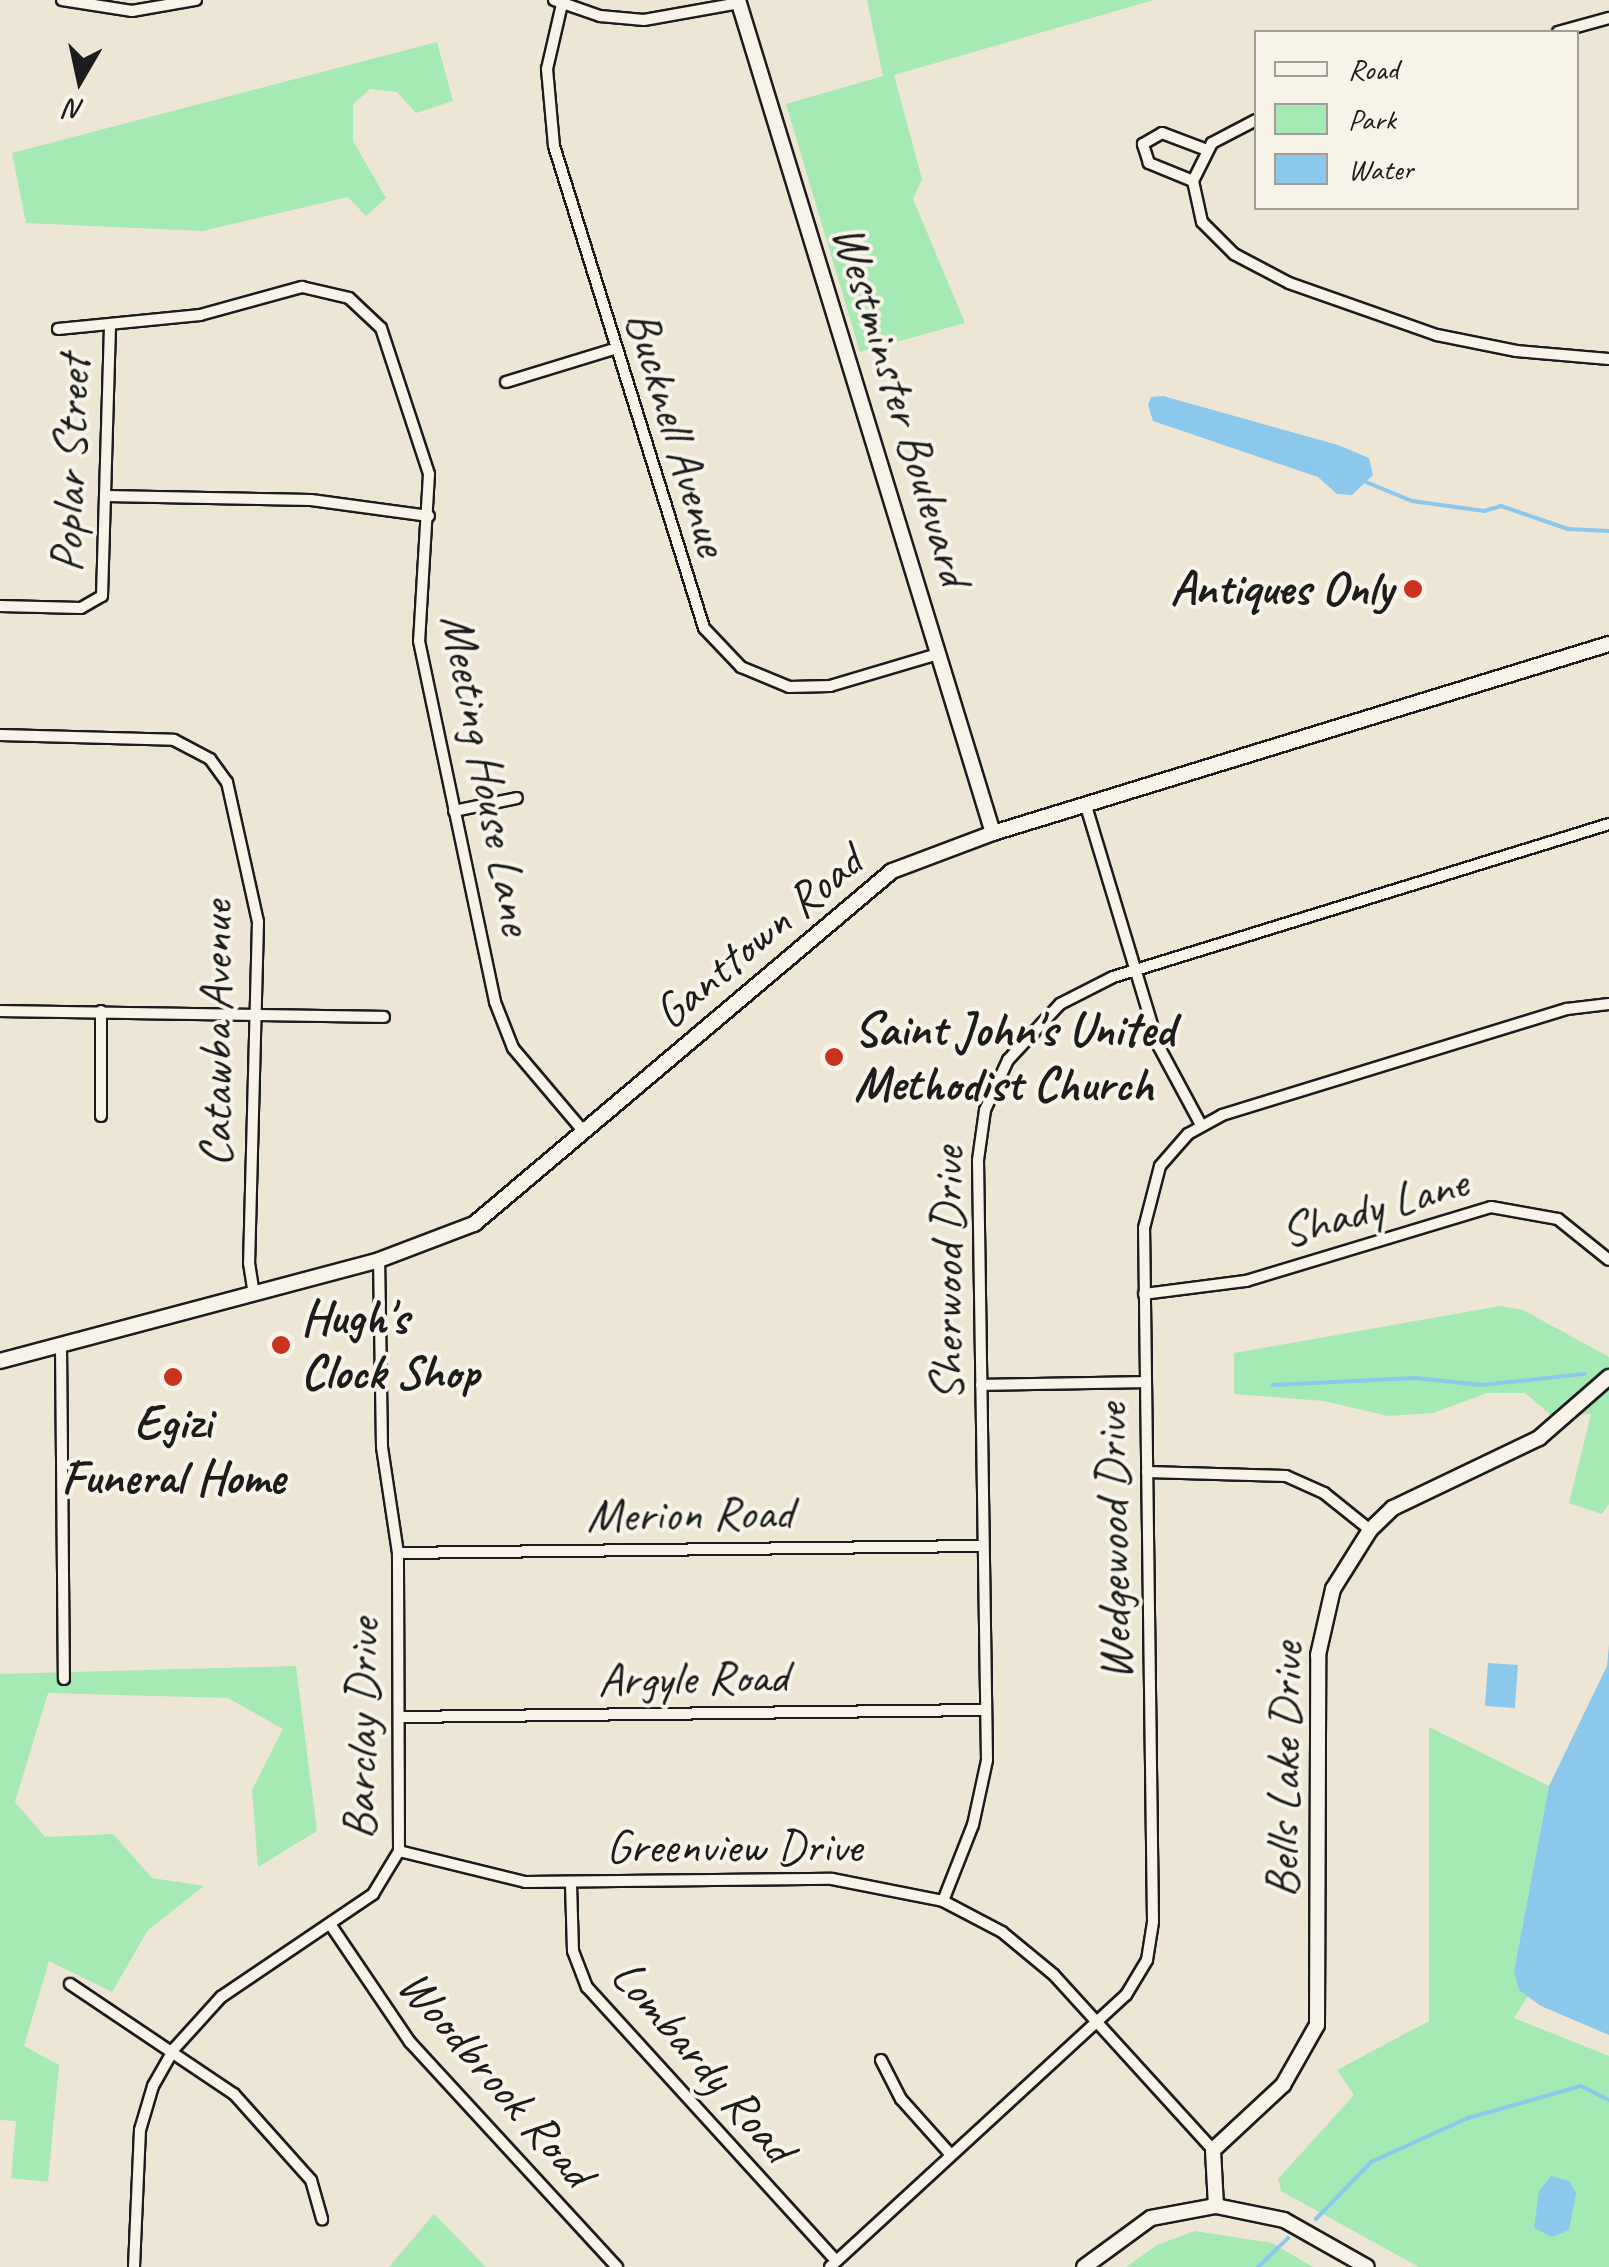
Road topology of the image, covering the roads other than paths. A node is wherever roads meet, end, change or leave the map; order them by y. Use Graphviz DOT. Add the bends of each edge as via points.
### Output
graph roads {
  1 [pos="62,0"];
  2 [pos="196,0"];
  3 [pos="558,2"];
  4 [pos="738,2"];
  5 [pos="1609,18"];
  6 [pos="1565,30"];
  7 [pos="1254,121"];
  8 [pos="1207,150"];
  9 [pos="1193,181"];
  10 [pos="110,328"];
  11 [pos="58,329"];
  12 [pos="614,348"];
  13 [pos="1609,359"];
  14 [pos="506,382"];
  15 [pos="106,496"];
  16 [pos="429,516"];
  17 [pos="0,606"];
  18 [pos="1609,644"];
  19 [pos="938,654"];
  20 [pos="0,735"];
  21 [pos="517,798"];
  22 [pos="1086,806"];
  23 [pos="454,812"];
  24 [pos="1609,824"];
  25 [pos="993,832"];
  26 [pos="1136,969"];
  27 [pos="1609,1004"];
  28 [pos="101,1010"];
  29 [pos="0,1011"];
  30 [pos="255,1014"];
  31 [pos="384,1017"];
  32 [pos="101,1116"];
  33 [pos="1200,1125"];
  34 [pos="584,1132"];
  35 [pos="379,1260"];
  36 [pos="1609,1260"];
  37 [pos="254,1293"];
  38 [pos="1144,1294"];
  39 [pos="61,1345"];
  40 [pos="0,1361"];
  41 [pos="1609,1377"];
  42 [pos="1145,1382"];
  43 [pos="982,1385"];
  44 [pos="1147,1472"];
  45 [pos="1370,1530"];
  46 [pos="982,1546"];
  47 [pos="398,1553"];
  48 [pos="64,1679"];
  49 [pos="986,1710"];
  50 [pos="402,1717"];
  51 [pos="398,1851"];
  52 [pos="571,1884"];
  53 [pos="943,1901"];
  54 [pos="332,1927"];
  55 [pos="70,1984"];
  56 [pos="1098,2022"];
  57 [pos="174,2049"];
  58 [pos="881,2060"];
  59 [pos="1213,2150"];
  60 [pos="951,2155"];
  61 [pos="1216,2206"];
  62 [pos="322,2218"];
  63 [pos="833,2264"];
  64 [pos="134,2267"];
  65 [pos="617,2267"];
  66 [pos="1084,2267"];
  67 [pos="1366,2267"];
  1 -- 2 [label="street" via="132,10"];
  3 -- 4 [label="street" via="644,20"];
  3 -- 12 [label="street, Bucknell Avenue" via="547,69 549,120"];
  4 -- 19 [label="street, Westminster Boulevard"];
  5 -- 6 [label="street"];
  7 -- 8 [label="street" via="1227,130"];
  8 -- 9 [label="street"];
  8 -- 9 [label="street" via="1162,133 1143,144 1149,163"];
  9 -- 13 [label="street" via="1196,210 1210,233 1278,278 1437,335"];
  10 -- 11 [label="street, Meeting House Lane"];
  10 -- 15 [label="street, Poplar Street"];
  10 -- 16 [label="street, Meeting House Lane" via="200,315 295,288 349,298 377,322 392,352 427,466"];
  12 -- 14 [label="street"];
  12 -- 19 [label="street, Bucknell Avenue" via="694,607 720,650 766,681 802,688"];
  15 -- 16 [label="street" via="312,500"];
  15 -- 17 [label="street, Poplar Street" via="104,590 98,602 81,608"];
  16 -- 23 [label="street, Meeting House Lane" via="418,630"];
  18 -- 22 [label="street, Ganttown Road"];
  19 -- 25 [label="street, Westminster Boulevard"];
  20 -- 30 [label="street, Catawba Avenue" via="153,736 191,747 221,770 234,799 256,905"];
  21 -- 23 [label="street"];
  22 -- 25 [label="street, Ganttown Road"];
  22 -- 26 [label="street"];
  23 -- 34 [label="street, Meeting House Lane" via="502,1028"];
  24 -- 26 [label="street, Sherwood Drive"];
  25 -- 34 [label="street, Ganttown Road" via="869,884"];
  26 -- 33 [label="street" via="1167,1067"];
  26 -- 43 [label="street, Sherwood Drive" via="1091,985 1045,1016 991,1093 980,1128 977,1182"];
  27 -- 33 [label="street" via="1567,1010"];
  28 -- 29 [label="street"];
  28 -- 30 [label="street"];
  28 -- 32 [label="street"];
  30 -- 31 [label="street"];
  30 -- 37 [label="street, Catawba Avenue"];
  33 -- 38 [label="street, Wedgewood Drive" via="1153,1178 1145,1212"];
  34 -- 35 [label="street, Ganttown Road" via="474,1224"];
  35 -- 37 [label="street, Ganttown Road"];
  35 -- 47 [label="street, Barclay Drive" via="382,1447"];
  36 -- 38 [label="street, Shady Lane" via="1566,1223 1504,1206 1246,1281"];
  37 -- 39 [label="street, Ganttown Road"];
  38 -- 42 [label="street, Wedgewood Drive"];
  39 -- 40 [label="street, Ganttown Road"];
  39 -- 48 [label="street"];
  41 -- 45 [label="street, Bells Lake Drive" via="1539,1438 1419,1491"];
  42 -- 43 [label="street"];
  42 -- 44 [label="street, Wedgewood Drive"];
  43 -- 46 [label="street, Sherwood Drive"];
  44 -- 45 [label="street" via="1286,1476 1324,1493"];
  44 -- 56 [label="street, Wedgewood Drive" via="1152,1934 1136,1983"];
  45 -- 59 [label="street, Bells Lake Drive" via="1333,1589 1318,1655 1317,2025 1284,2084"];
  46 -- 47 [label="street, Merion Road"];
  46 -- 49 [label="street, Sherwood Drive"];
  47 -- 50 [label="street, Barclay Drive"];
  49 -- 50 [label="street, Argyle Road"];
  49 -- 53 [label="street, Sherwood Drive" via="984,1787"];
  50 -- 51 [label="street, Barclay Drive"];
  51 -- 52 [label="street, Greenview Drive" via="508,1880"];
  51 -- 54 [label="street, Barclay Drive" via="384,1882"];
  52 -- 53 [label="street, Greenview Drive" via="832,1878"];
  52 -- 63 [label="street, Lombardy Road" via="573,1951 587,1987"];
  53 -- 56 [label="street, Greenview Drive" via="1022,1947"];
  54 -- 57 [label="street, Barclay Drive" via="230,1990"];
  54 -- 65 [label="street, Woodbrook Road" via="389,2017"];
  55 -- 57 [label="street"];
  56 -- 59 [label="street, Greenview Drive"];
  56 -- 60 [label="street, Wedgewood Drive"];
  57 -- 62 [label="street" via="234,2094 312,2180"];
  57 -- 64 [label="street, Barclay Drive" via="140,2130"];
  58 -- 60 [label="street" via="901,2099"];
  59 -- 61 [label="street"];
  60 -- 63 [label="street, Wedgewood Drive"];
  61 -- 66 [label="street" via="1151,2218"];
  61 -- 67 [label="street" via="1284,2220"];
}
